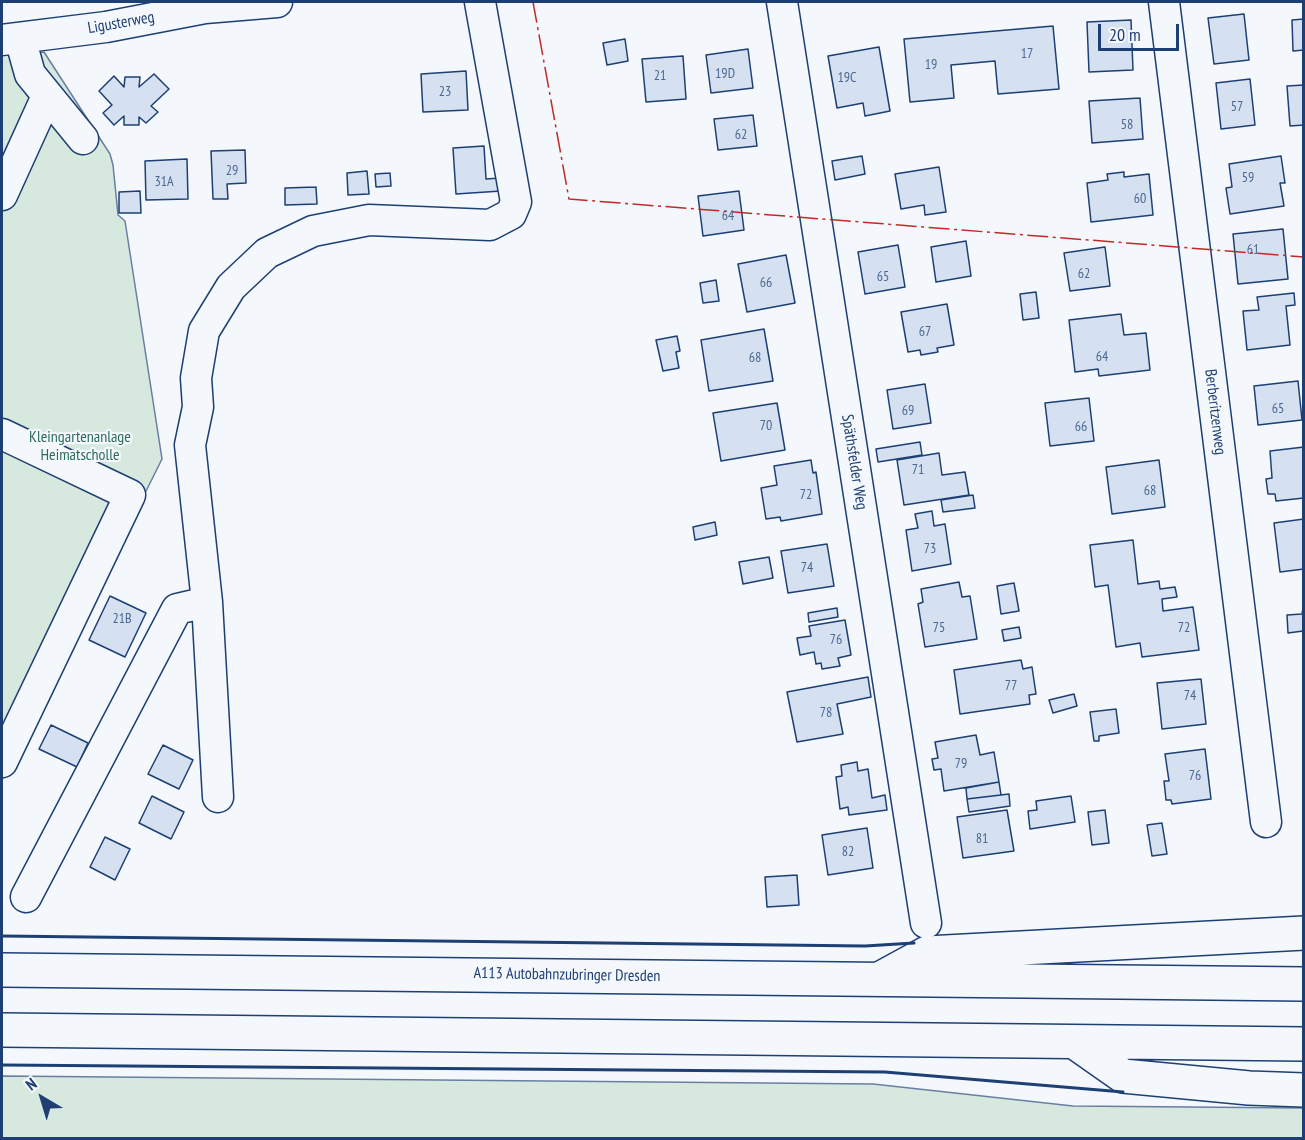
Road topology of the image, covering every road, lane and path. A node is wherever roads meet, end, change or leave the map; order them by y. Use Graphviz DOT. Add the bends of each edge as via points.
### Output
graph roads {
  1 [pos="269,2"];
  2 [pos="277,2"];
  3 [pos="480,2"];
  4 [pos="782,2"];
  5 [pos="1164,2"];
  6 [pos="10,39"];
  7 [pos="47,96"];
  8 [pos="83,139"];
  9 [pos="2,195"];
  10 [pos="2,434"];
  11 [pos="207,602"];
  12 [pos="2,762"];
  13 [pos="218,797"];
  14 [pos="1266,822"];
  15 [pos="26,897"];
  16 [pos="926,923"];
  17 [pos="1304,933"];
  18 [pos="2,970"];
  19 [pos="882,978"];
  20 [pos="1304,984"];
  21 [pos="2,1029"];
  22 [pos="1076,1043"];
  23 [pos="1304,1044"];
  24 [pos="1304,1090"];
  1 -- 2 [label="street, Ligusterweg"];
  1 -- 6 [label="street, Ligusterweg"];
  3 -- 11 [label="street" via="514,208 511,214 490,225 369,220 313,231 267,253 231,287 204,331 196,378 198,407 190,445"];
  4 -- 16 [label="street, Späthsfelder Weg"];
  5 -- 14 [label="street, Berberitzenweg"];
  6 -- 7 [label="street"];
  7 -- 8 [label="street"];
  7 -- 9 [label="street"];
  10 -- 12 [label="street" via="130,495"];
  11 -- 13 [label="street"];
  11 -- 15 [label="street" via="177,609"];
  17 -- 19 [label="highway" via="927,953"];
  18 -- 19 [label="highway, A113 Autobahnzubringer Dresden"];
  19 -- 20 [label="highway, A113 Autobahnzubringer Dresden"];
  21 -- 22 [label="highway"];
  22 -- 23 [label="highway"];
  22 -- 24 [label="highway" via="1123,1076"];
}
